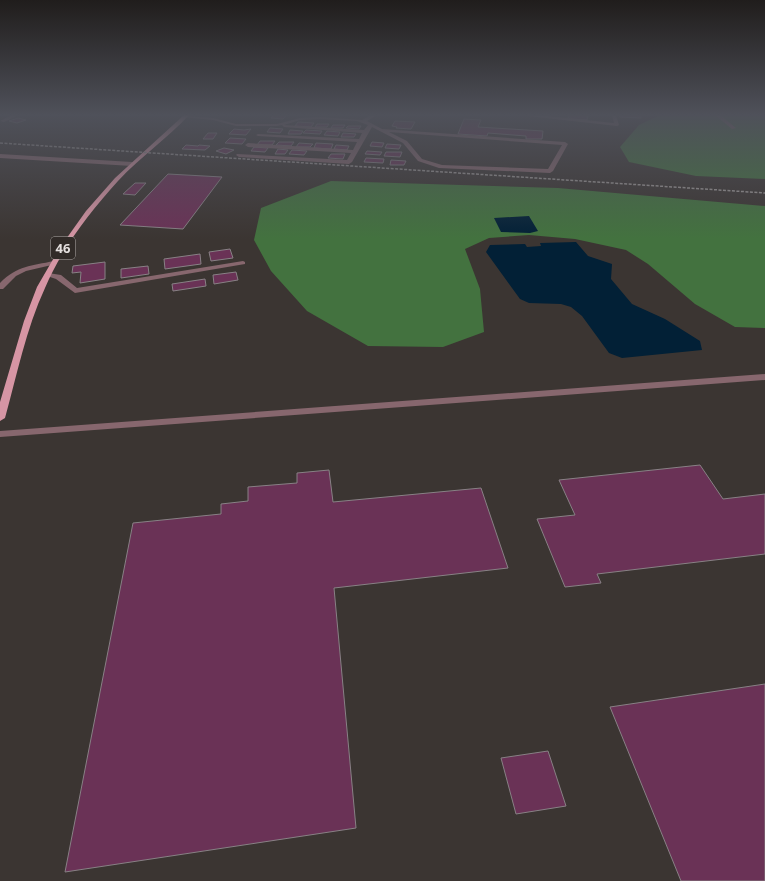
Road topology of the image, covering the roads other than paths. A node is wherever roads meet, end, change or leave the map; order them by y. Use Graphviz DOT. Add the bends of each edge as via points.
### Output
graph roads {
  1 [pos="2,156"];
  2 [pos="141,156"];
  3 [pos="256,156"];
  4 [pos="352,156"];
  5 [pos="417,156"];
  6 [pos="558,156"];
  7 [pos="132,164"];
  8 [pos="54,263"];
  9 [pos="243,263"];
  10 [pos="48,275"];
  11 [pos="0,287"];
  12 [pos="765,377"];
  13 [pos="0,418"];
  14 [pos="0,434"];
  1 -- 7 [label="street"];
  2 -- 7 [label="main road, 46"];
  3 -- 4 [label="street" via="349,162"];
  5 -- 6 [label="street" via="420,160 441,167 550,171"];
  7 -- 8 [label="main road, 46" via="103,195"];
  8 -- 10 [label="main road, 46"];
  8 -- 11 [label="street" via="24,269 13,274"];
  9 -- 10 [label="street" via="76,291 58,277"];
  10 -- 13 [label="main road, 46" via="33,307"];
  12 -- 14 [label="street"];
}
